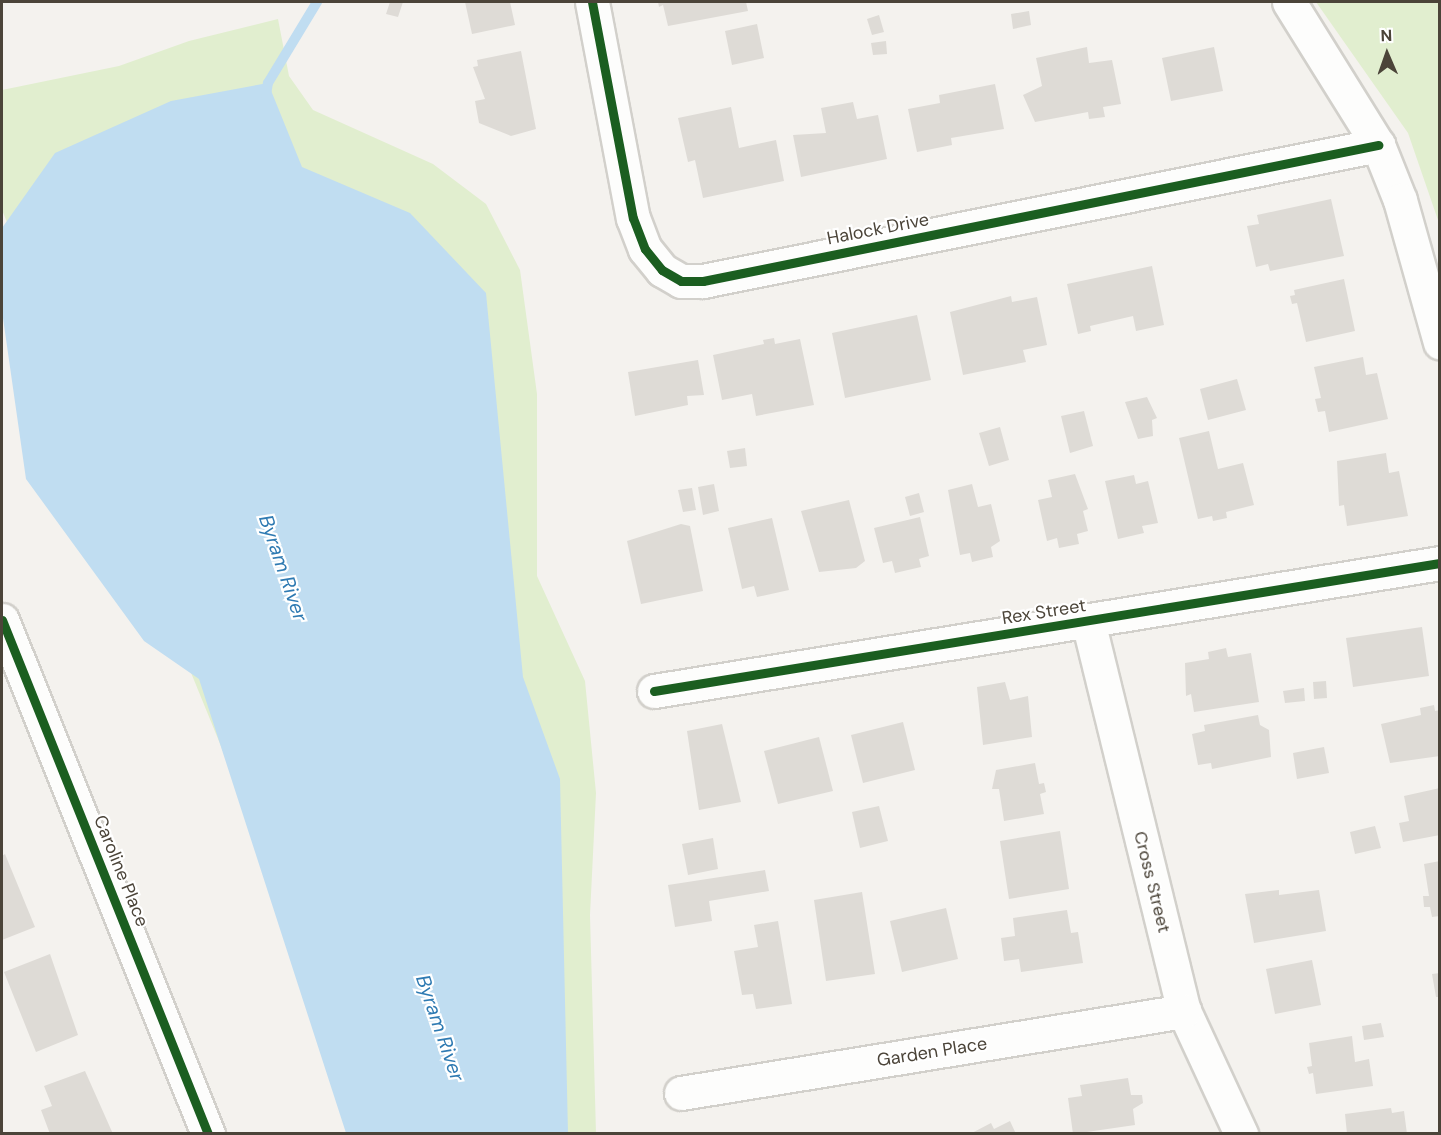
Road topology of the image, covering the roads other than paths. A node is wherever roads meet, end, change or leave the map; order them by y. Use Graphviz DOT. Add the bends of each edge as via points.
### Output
graph roads {
  1 [pos="592,2"];
  2 [pos="1289,2"];
  3 [pos="1378,145"];
  4 [pos="1440,342"];
  5 [pos="1440,562"];
  6 [pos="2,620"];
  7 [pos="1088,621"];
  8 [pos="654,692"];
  9 [pos="1184,1011"];
  10 [pos="681,1093"];
  11 [pos="208,1134"];
  12 [pos="1241,1134"];
  1 -- 3 [label="street, Halock Drive" via="633,218 645,249 662,270 681,281 703,281"];
  2 -- 3 [label="street"];
  3 -- 4 [label="street" via="1401,200"];
  5 -- 7 [label="street, Rex Street"];
  6 -- 11 [label="street, Caroline Place"];
  7 -- 8 [label="street, Rex Street"];
  7 -- 9 [label="street, Cross Street"];
  9 -- 10 [label="street, Garden Place"];
  9 -- 12 [label="street, Cross Street"];
}
